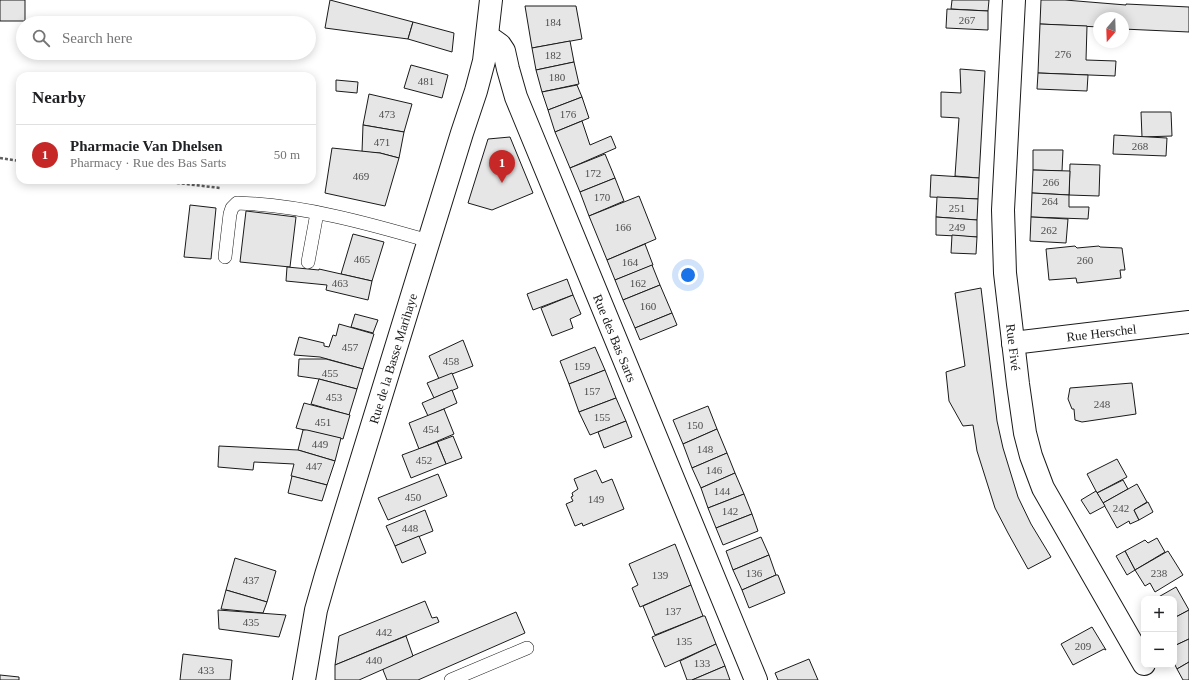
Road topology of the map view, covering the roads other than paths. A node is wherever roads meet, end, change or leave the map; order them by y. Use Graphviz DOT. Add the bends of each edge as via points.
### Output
graph roads {
  1 [pos="491,0"];
  2 [pos="1014,0"];
  3 [pos="487,39"];
  4 [pos="317,213"];
  5 [pos="429,241"];
  6 [pos="225,258"];
  7 [pos="308,262"];
  8 [pos="1189,322"];
  9 [pos="1013,343"];
  10 [pos="527,648"];
  11 [pos="1141,660"];
  12 [pos="1146,668"];
  13 [pos="304,680"];
  14 [pos="451,680"];
  15 [pos="756,680"];
  16 [pos="1153,680"];
  1 -- 3 [label="street"];
  2 -- 9 [label="street, Rue Fivé" via="1003,210 1005,272"];
  3 -- 5 [label="street, Rue de la Basse Marihaye" via="476,91"];
  3 -- 15 [label="street, Rue des Bas Sarts" via="493,40 504,51 519,104"];
  4 -- 5 [label="lane" via="378,226"];
  4 -- 6 [label="lane" via="237,203 230,214"];
  4 -- 7 [label="lane"];
  5 -- 13 [label="street, Rue de la Basse Marihaye" via="326,574 316,610"];
  8 -- 9 [label="street, Rue Herschel"];
  9 -- 11 [label="street, Rue Fivé" via="1025,433 1043,488"];
  10 -- 14 [label="lane"];
  12 -- 16 [label="street, Rue Fivé"];
}
